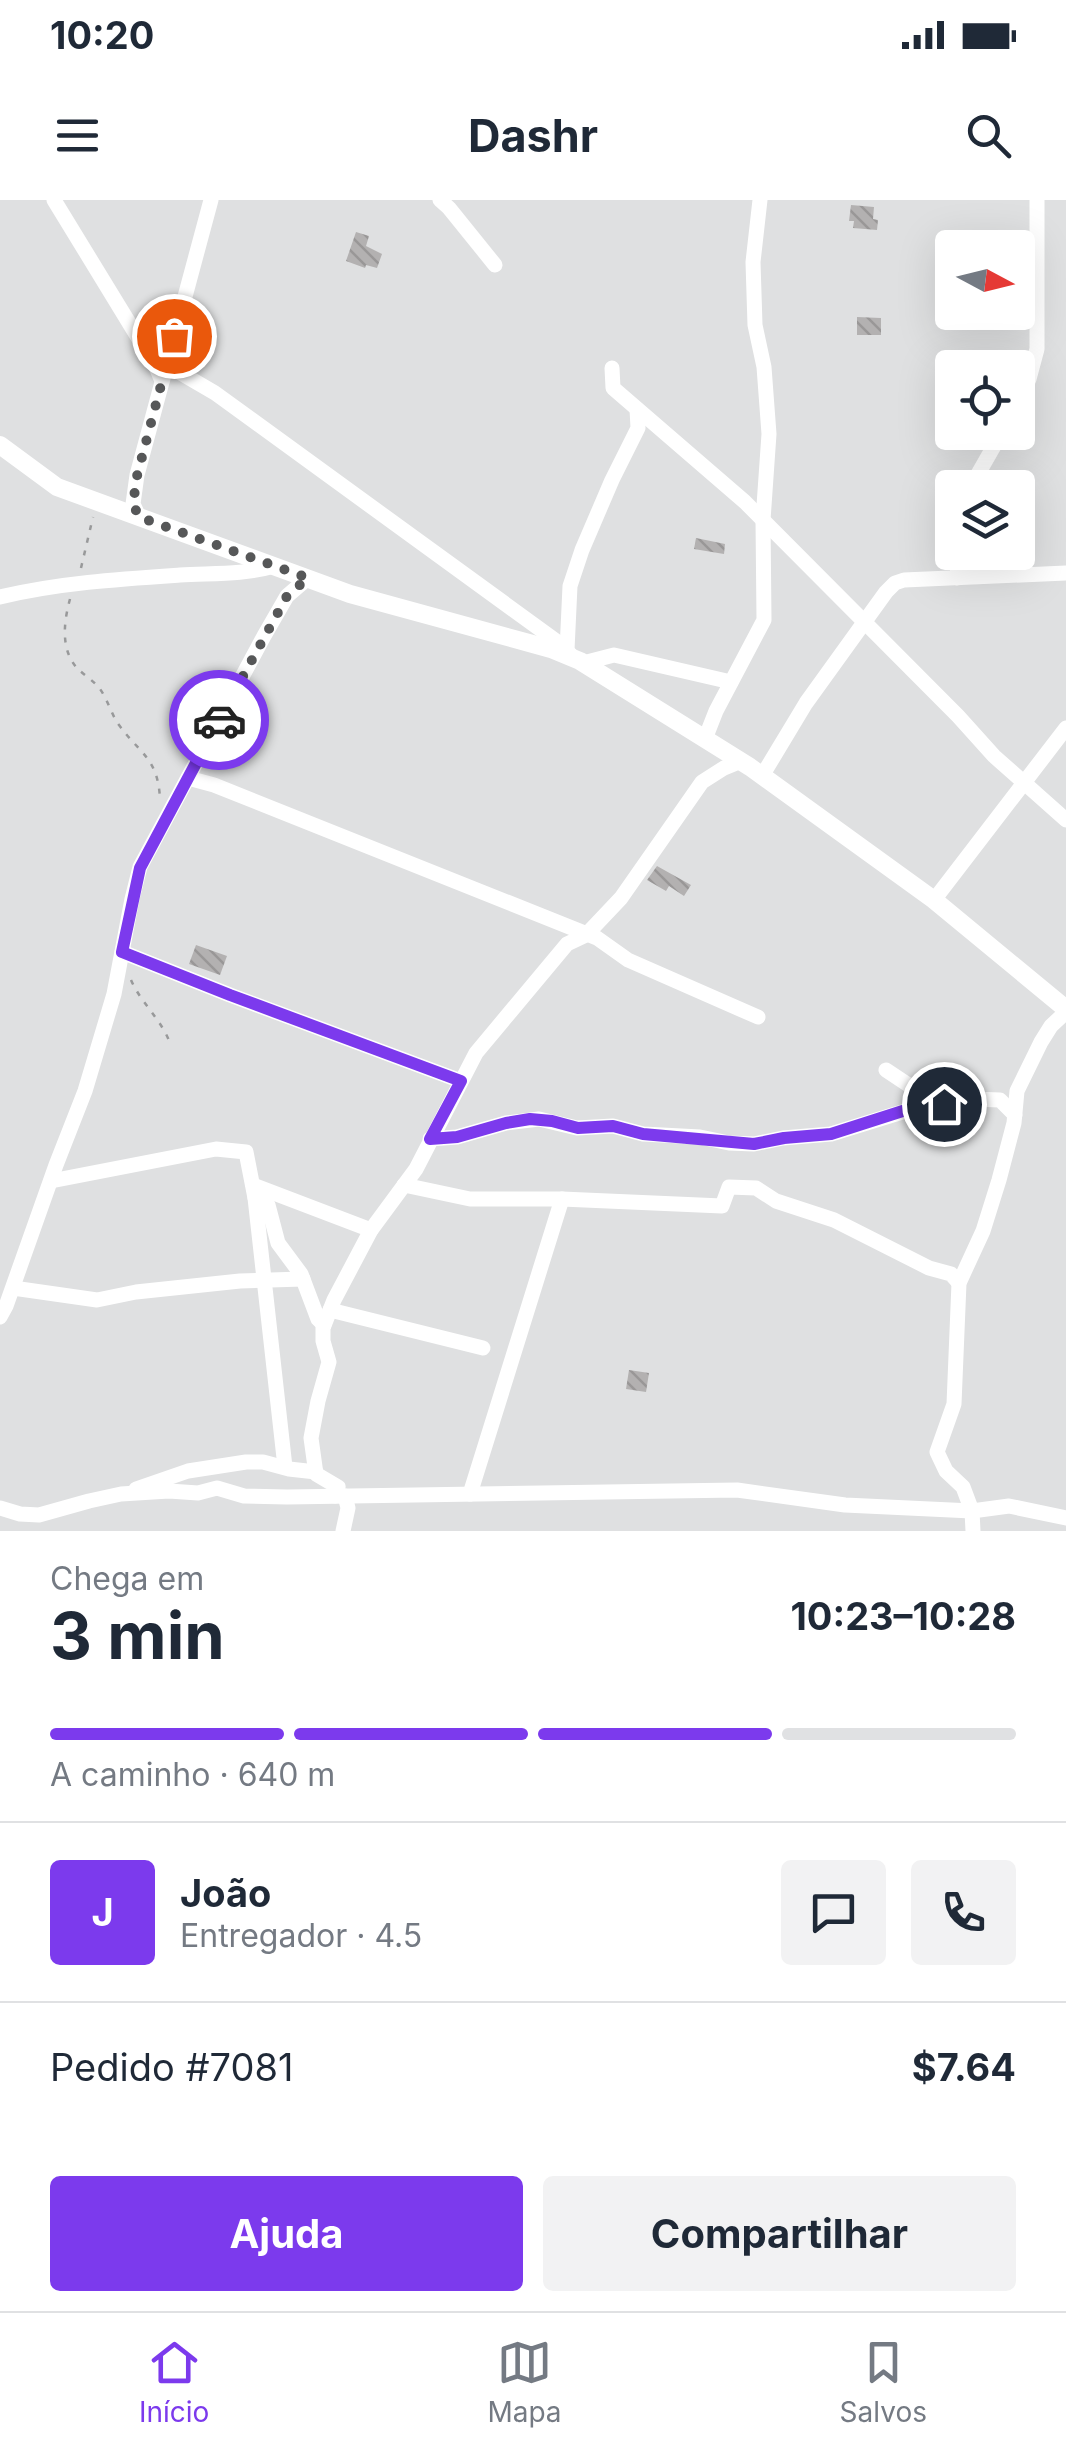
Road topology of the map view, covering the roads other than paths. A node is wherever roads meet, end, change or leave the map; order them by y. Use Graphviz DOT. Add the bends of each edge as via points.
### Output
graph roads {
  1 [pos="54,200"];
  2 [pos="210,200"];
  3 [pos="440,200"];
  4 [pos="760,200"];
  5 [pos="1037,200"];
  6 [pos="495,265"];
  7 [pos="1035,356"];
  8 [pos="167,365"];
  9 [pos="612,368"];
  10 [pos="162,390"];
  11 [pos="637,409"];
  12 [pos="0,445"];
  13 [pos="139,517"];
  14 [pos="763,520"];
  15 [pos="274,566"];
  16 [pos="958,570"];
  17 [pos="1066,573"];
  18 [pos="308,578"];
  19 [pos="957,578"];
  20 [pos="0,597"];
  21 [pos="865,623"];
  22 [pos="575,657"];
  23 [pos="731,682"];
  24 [pos="1066,728"];
  25 [pos="704,739"];
  26 [pos="741,761"];
  27 [pos="762,776"];
  28 [pos="188,778"];
  29 [pos="1025,782"];
  30 [pos="1066,820"];
  31 [pos="934,900"];
  32 [pos="586,935"];
  33 [pos="124,953"];
  34 [pos="1066,1011"];
  35 [pos="758,1016"];
  36 [pos="886,1070"];
  37 [pos="461,1081"];
  38 [pos="950,1099"];
  39 [pos="1015,1115"];
  40 [pos="430,1139"];
  41 [pos="51,1181"];
  42 [pos="404,1185"];
  43 [pos="254,1191"];
  44 [pos="562,1199"];
  45 [pos="370,1230"];
  46 [pos="264,1279"];
  47 [pos="303,1279"];
  48 [pos="959,1283"];
  49 [pos="13,1288"];
  50 [pos="0,1317"];
  51 [pos="327,1317"];
  52 [pos="483,1348"];
  53 [pos="284,1467"];
  54 [pos="316,1472"];
  55 [pos="122,1494"];
  56 [pos="470,1494"];
  57 [pos="340,1496"];
  58 [pos="0,1508"];
  59 [pos="972,1511"];
  60 [pos="1066,1518"];
  61 [pos="343,1531"];
  62 [pos="973,1531"];
  1 -- 10 [label="street" via="156,366"];
  2 -- 8 [label="street"];
  3 -- 6 [label="street"];
  4 -- 14 [label="street" via="755,325 769,434"];
  5 -- 7 [label="street"];
  8 -- 10 [label="street"];
  8 -- 22 [label="street" via="215,393"];
  9 -- 11 [label="street" via="614,388"];
  10 -- 13 [label="street" via="137,476 133,504"];
  11 -- 14 [label="street"];
  11 -- 22 [label="street" via="638,428 570,586"];
  12 -- 13 [label="street" via="57,487"];
  13 -- 15 [label="street"];
  14 -- 21 [label="street"];
  14 -- 23 [label="street" via="764,620"];
  15 -- 18 [label="street"];
  15 -- 20 [label="street"];
  16 -- 19 [label="street"];
  17 -- 19 [label="street"];
  18 -- 22 [label="street"];
  18 -- 28 [label="street" via="287,596"];
  19 -- 21 [label="street" via="895,583"];
  21 -- 27 [label="street"];
  21 -- 29 [label="street"];
  22 -- 23 [label="street" via="614,655"];
  22 -- 25 [label="street"];
  23 -- 25 [label="street"];
  24 -- 29 [label="street"];
  25 -- 26 [label="street"];
  26 -- 27 [label="street"];
  26 -- 32 [label="street" via="702,782 621,898"];
  27 -- 31 [label="street"];
  28 -- 32 [label="street"];
  28 -- 33 [label="street" via="140,868"];
  29 -- 30 [label="street"];
  29 -- 31 [label="street"];
  31 -- 34 [label="street"];
  32 -- 35 [label="street"];
  32 -- 37 [label="street" via="567,944"];
  33 -- 37 [label="street"];
  33 -- 41 [label="street"];
  34 -- 39 [label="street" via="1030,1062"];
  36 -- 38 [label="street"];
  37 -- 40 [label="street"];
  38 -- 39 [label="street" via="1000,1100"];
  38 -- 40 [label="street" via="938,1109 912,1108 831,1134 754,1144 530,1119"];
  39 -- 48 [label="street" via="988,1217"];
  40 -- 42 [label="street"];
  41 -- 43 [label="street" via="216,1149 246,1152"];
  41 -- 49 [label="street"];
  42 -- 44 [label="street" via="470,1199"];
  42 -- 45 [label="street"];
  43 -- 45 [label="street"];
  43 -- 46 [label="street"];
  43 -- 47 [label="street" via="268,1205 278,1242"];
  44 -- 48 [label="street" via="722,1206 729,1187 756,1188"];
  44 -- 56 [label="street"];
  45 -- 51 [label="street"];
  46 -- 47 [label="street"];
  46 -- 49 [label="street" via="98,1300"];
  46 -- 53 [label="street"];
  47 -- 51 [label="street" via="318,1319"];
  48 -- 59 [label="street" via="954,1404 937,1452"];
  49 -- 50 [label="street"];
  51 -- 52 [label="street"];
  51 -- 54 [label="street" via="323,1341 329,1362 312,1438"];
  53 -- 54 [label="street"];
  53 -- 55 [label="street" via="204,1467"];
  54 -- 57 [label="street"];
  55 -- 57 [label="street" via="218,1488 244,1496"];
  55 -- 58 [label="street" via="39,1515"];
  56 -- 57 [label="street"];
  56 -- 59 [label="street" via="738,1490 845,1505"];
  57 -- 61 [label="street" via="348,1508"];
  59 -- 60 [label="street" via="1009,1506"];
  59 -- 62 [label="street"];
}
